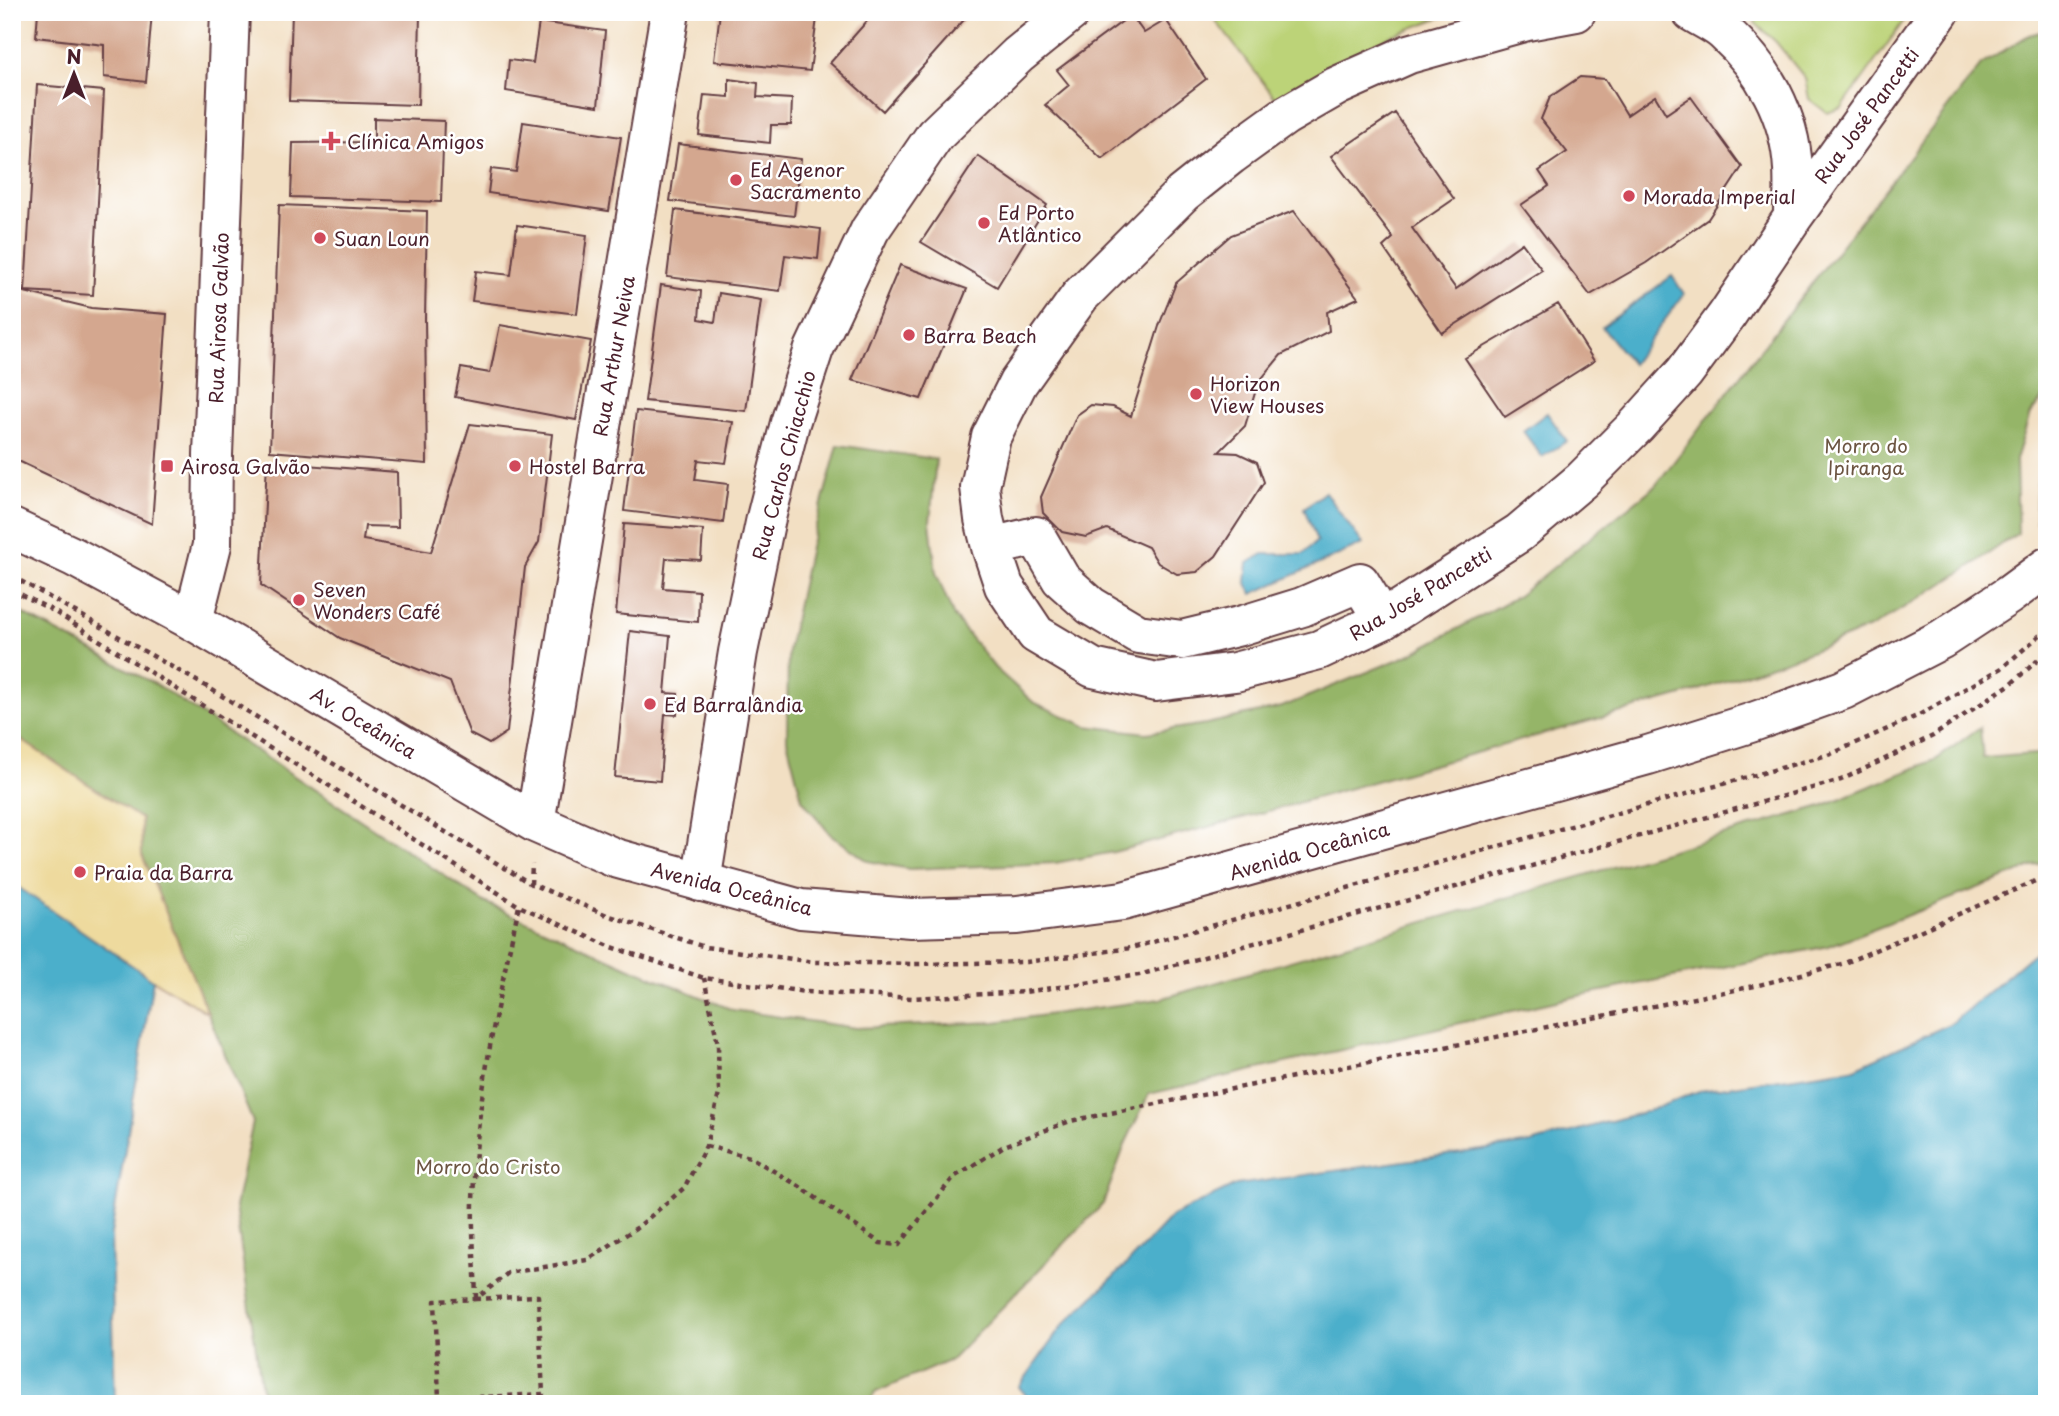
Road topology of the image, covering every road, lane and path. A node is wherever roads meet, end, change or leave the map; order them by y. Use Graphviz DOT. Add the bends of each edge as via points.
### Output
graph roads {
  1 [pos="230,12"];
  2 [pos="670,12"];
  3 [pos="1072,12"];
  4 [pos="1576,12"];
  5 [pos="1692,12"];
  6 [pos="1940,12"];
  7 [pos="1793,217"];
  8 [pos="12,528"];
  9 [pos="991,547"];
  10 [pos="2047,567"];
  11 [pos="12,576"];
  12 [pos="12,590"];
  13 [pos="1383,620"];
  14 [pos="193,621"];
  15 [pos="2047,629"];
  16 [pos="2047,652"];
  17 [pos="534,823"];
  18 [pos="2047,876"];
  19 [pos="701,882"];
  20 [pos="519,906"];
  21 [pos="704,978"];
  22 [pos="706,1146"];
  23 [pos="476,1299"];
  1 -- 14 [label="street, Rua Airosa Galvão" via="212,545"];
  2 -- 17 [label="street, Rua Arthur Neiva"];
  3 -- 19 [label="street, Rua Carlos Chiacchio" via="1017,55 935,135 870,230 814,349 766,519 738,652"];
  4 -- 9 [label="street, Rua José Pancetti" via="1409,54 1337,86 1286,116 1182,194 1080,296 1017,383 991,437 980,487"];
  5 -- 7 [label="street, Rua José Pancetti" via="1723,31 1753,62 1773,93 1786,127 1793,168"];
  6 -- 7 [label="street, Rua José Pancetti"];
  7 -- 13 [label="street, Rua José Pancetti" via="1684,373 1582,481 1519,533"];
  8 -- 14 [label="street"];
  9 -- 13 [label="street, Rua José Pancetti" via="1004,586 1037,634 1093,668 1156,682 1234,673 1320,650"];
  9 -- 13 [label="street" via="1037,536 1061,579 1091,607 1138,634 1182,640 1302,607 1360,582"];
  10 -- 19 [label="street, Avenida Oceânica" via="1942,639 1843,690 1648,755 1123,901 1017,915 911,918 801,909"];
  11 -- 15 [label="path" via="209,688 531,884 705,947 814,962 1026,962 1130,948 1831,754 1917,716 2002,668"];
  12 -- 20 [label="path" via="50,609"];
  14 -- 17 [label="street, Av. Oceânica"];
  16 -- 21 [label="path" via="2012,683 1933,736 1841,780 1139,975 1025,992 913,998 806,992"];
  17 -- 19 [label="street, Avenida Oceânica" via="615,858"];
  18 -- 22 [label="path" via="1845,963 1755,986 1070,1121 1004,1146 954,1177 899,1245 880,1243 750,1157"];
  20 -- 21 [label="path" via="609,946"];
  20 -- 23 [label="path" via="496,1006 477,1141 473,1203"];
  21 -- 22 [label="path" via="718,1044 719,1094"];
  22 -- 23 [label="path" via="684,1188 638,1227 587,1260 508,1273"];
  23 -- 23 [label="path" via="435,1301 439,1399 543,1394 538,1296"];
}
